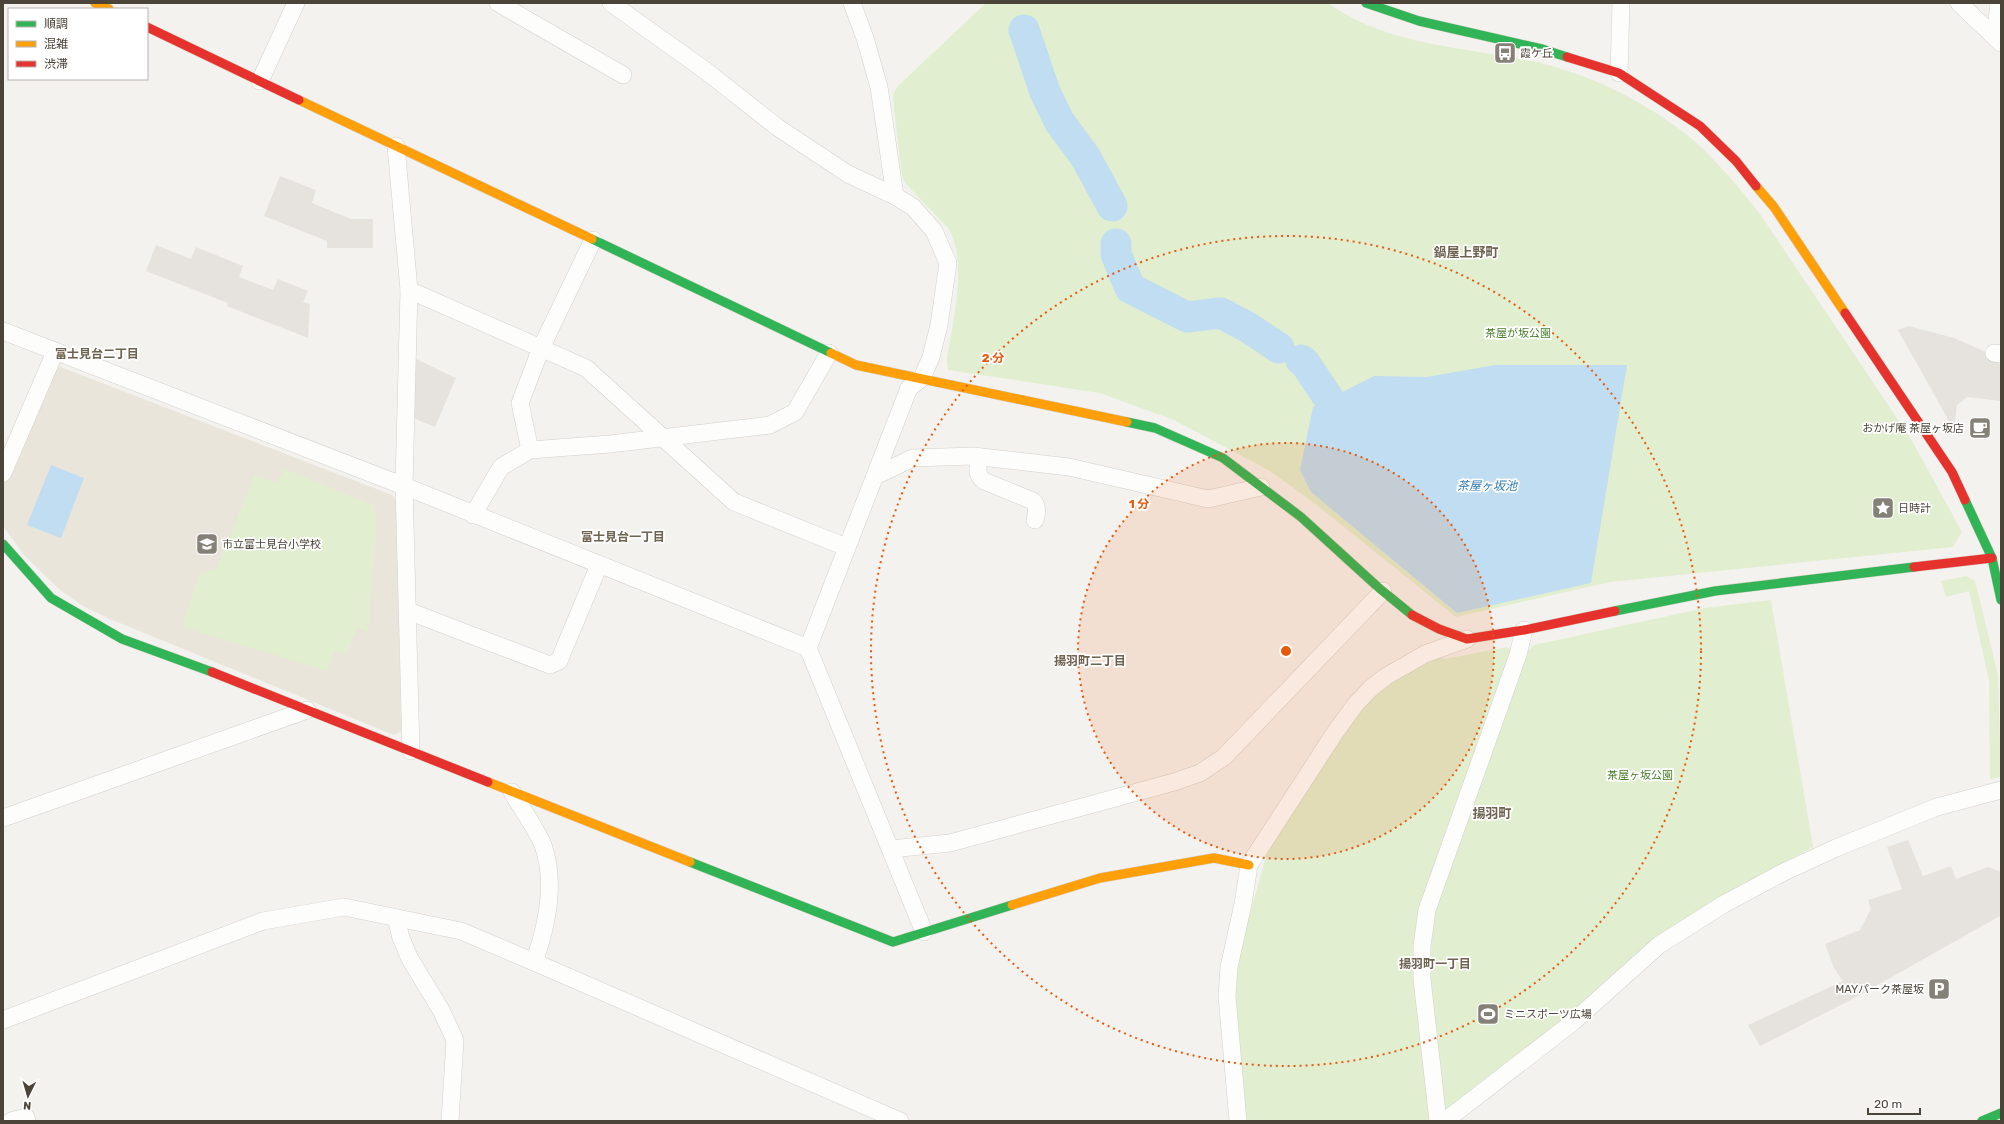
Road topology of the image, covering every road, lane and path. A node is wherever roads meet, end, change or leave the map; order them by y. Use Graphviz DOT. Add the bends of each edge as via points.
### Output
graph roads {
  1 [pos="96,3"];
  2 [pos="296,3"];
  3 [pos="498,3"];
  4 [pos="852,3"];
  5 [pos="1366,3"];
  6 [pos="1621,3"];
  7 [pos="1959,3"];
  8 [pos="1999,3"];
  9 [pos="613,4"];
  10 [pos="107,8"];
  11 [pos="148,27"];
  12 [pos="1998,40"];
  13 [pos="1619,73"];
  14 [pos="624,75"];
  15 [pos="260,81"];
  16 [pos="396,146"];
  17 [pos="895,196"];
  18 [pos="593,240"];
  19 [pos="409,290"];
  20 [pos="3,331"];
  21 [pos="541,348"];
  22 [pos="55,352"];
  23 [pos="829,353"];
  24 [pos="922,378"];
  25 [pos="663,437"];
  26 [pos="530,450"];
  27 [pos="980,457"];
  28 [pos="3,473"];
  29 [pos="875,476"];
  30 [pos="404,486"];
  31 [pos="1261,487"];
  32 [pos="473,514"];
  33 [pos="1035,520"];
  34 [pos="3,544"];
  35 [pos="846,547"];
  36 [pos="1997,558"];
  37 [pos="599,565"];
  38 [pos="1383,591"];
  39 [pos="2001,600"];
  40 [pos="408,610"];
  41 [pos="1524,630"];
  42 [pos="1467,639"];
  43 [pos="808,648"];
  44 [pos="307,710"];
  45 [pos="412,751"];
  46 [pos="2001,790"];
  47 [pos="512,792"];
  48 [pos="3,818"];
  49 [pos="891,849"];
  50 [pos="1249,865"];
  51 [pos="396,918"];
  52 [pos="924,932"];
  53 [pos="534,962"];
  54 [pos="3,1020"];
  55 [pos="2001,1113"];
  56 [pos="11,1121"];
  57 [pos="27,1121"];
  58 [pos="450,1121"];
  59 [pos="900,1121"];
  60 [pos="1238,1121"];
  61 [pos="1438,1121"];
  62 [pos="1445,1121"];
  63 [pos="1982,1121"];
  1 -- 10 [label="street"];
  2 -- 15 [label="street"];
  3 -- 14 [label="street"];
  4 -- 17 [label="street" via="879,87"];
  5 -- 13 [label="street" via="1419,21 1542,49"];
  6 -- 13 [label="street"];
  7 -- 12 [label="street"];
  8 -- 12 [label="street"];
  9 -- 17 [label="street" via="706,71 777,127 848,174"];
  11 -- 15 [label="street"];
  13 -- 36 [label="street" via="1700,126 1736,161 1774,207 1952,472"];
  15 -- 16 [label="street"];
  16 -- 18 [label="street"];
  16 -- 19 [label="street"];
  17 -- 24 [label="street" via="913,208 934,231 948,264 939,325 931,357"];
  18 -- 21 [label="street"];
  18 -- 23 [label="street"];
  19 -- 21 [label="street"];
  19 -- 30 [label="street"];
  20 -- 22 [label="street"];
  21 -- 25 [label="street" via="586,368"];
  21 -- 26 [label="street" via="520,403"];
  22 -- 28 [label="street"];
  22 -- 30 [label="street"];
  23 -- 24 [label="street" via="856,365"];
  23 -- 25 [label="street" via="795,412 770,424"];
  24 -- 29 [label="street" via="909,388"];
  24 -- 31 [label="street" via="1155,428 1224,458"];
  25 -- 26 [label="street"];
  25 -- 35 [label="street" via="734,502"];
  26 -- 32 [label="street" via="501,467"];
  27 -- 29 [label="street" via="912,458"];
  27 -- 31 [label="street" via="1069,467 1208,499"];
  27 -- 33 [label="street" via="977,470 979,476 984,481 1033,501 1037,514"];
  29 -- 35 [label="street"];
  30 -- 32 [label="street"];
  30 -- 40 [label="street"];
  31 -- 38 [label="street" via="1301,518"];
  32 -- 37 [label="street"];
  34 -- 44 [label="street" via="51,598 122,639 243,683"];
  35 -- 43 [label="street"];
  36 -- 39 [label="street"];
  36 -- 41 [label="street" via="1714,591"];
  37 -- 40 [label="street" via="559,661 550,665"];
  37 -- 43 [label="street"];
  38 -- 42 [label="street" via="1416,618"];
  38 -- 49 [label="street" via="1224,757 1200,773 950,843"];
  40 -- 45 [label="street"];
  41 -- 42 [label="street"];
  41 -- 61 [label="street" via="1518,655 1427,910 1422,946 1422,979"];
  42 -- 50 [label="street" via="1425,654 1385,677 1370,689 1334,734"];
  43 -- 49 [label="street"];
  44 -- 45 [label="street"];
  44 -- 48 [label="street"];
  45 -- 47 [label="street"];
  46 -- 62 [label="street" via="1937,807 1843,845 1784,872 1724,904 1659,945 1573,1022"];
  47 -- 52 [label="street" via="893,942"];
  47 -- 53 [label="street" via="542,844 548,869 549,893 546,913 540,947"];
  49 -- 52 [label="street"];
  50 -- 52 [label="street" via="1214,858 1100,878"];
  50 -- 60 [label="street" via="1231,960 1227,996"];
  51 -- 53 [label="street" via="461,931"];
  51 -- 54 [label="street" via="344,907 263,921"];
  51 -- 58 [label="street" via="400,938 410,959 455,1040"];
  53 -- 59 [label="street"];
  55 -- 63 [label="street"];
  56 -- 57 [label="street" via="26,1117"];
}
